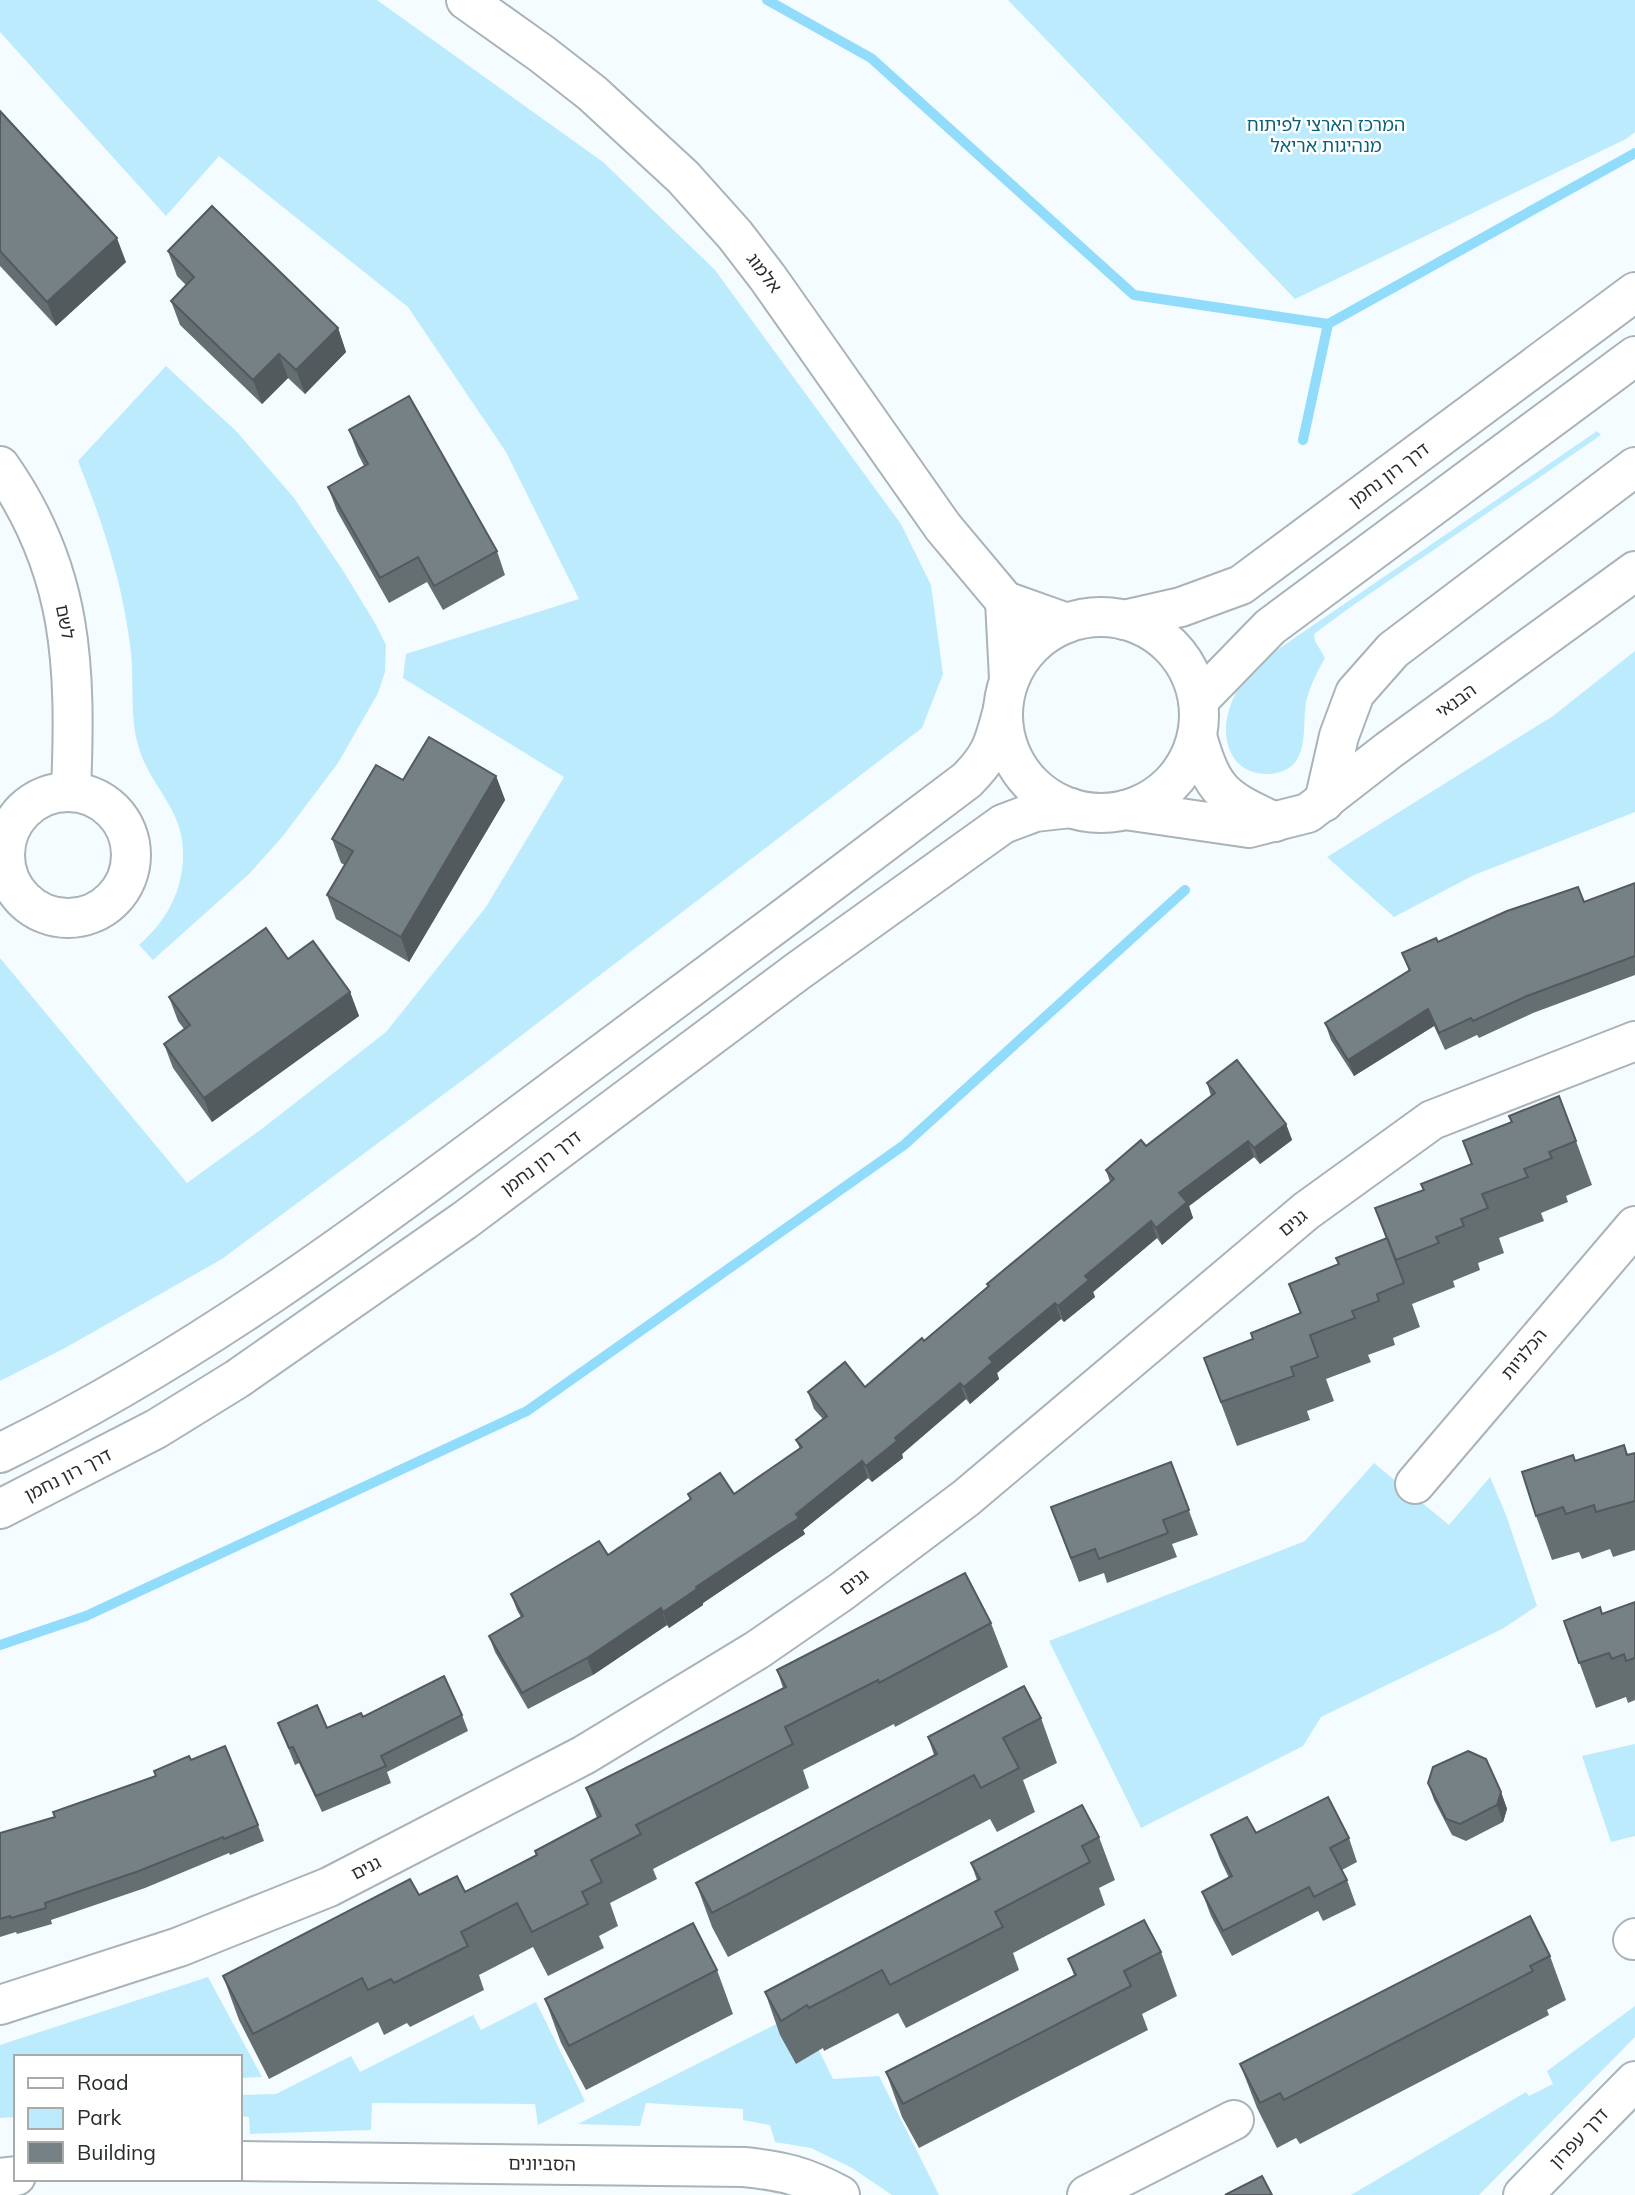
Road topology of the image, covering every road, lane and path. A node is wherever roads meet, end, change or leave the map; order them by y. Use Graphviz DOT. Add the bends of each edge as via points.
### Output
graph roads {
  1 [pos="466,0"];
  2 [pos="1635,292"];
  3 [pos="1635,356"];
  4 [pos="0,467"];
  5 [pos="1635,467"];
  6 [pos="1635,571"];
  7 [pos="1004,601"];
  8 [pos="1124,620"];
  9 [pos="1067,623"];
  10 [pos="1006,694"];
  11 [pos="1198,718"];
  12 [pos="71,791"];
  13 [pos="1324,802"];
  14 [pos="1071,808"];
  15 [pos="1125,810"];
  16 [pos="1275,822"];
  17 [pos="1635,1041"];
  18 [pos="1635,1226"];
  19 [pos="0,1453"];
  20 [pos="1415,1484"];
  21 [pos="0,1509"];
  22 [pos="0,2005"];
  23 [pos="1635,2081"];
  24 [pos="1234,2120"];
  25 [pos="242,2161"];
  26 [pos="840,2195"];
  27 [pos="1087,2195"];
  28 [pos="1523,2195"];
  1 -- 7 [label="street, אלמוג" via="592,93 707,204 768,278 943,527"];
  2 -- 8 [label="street, דרך רון נחמן" via="1241,585 1181,607"];
  3 -- 11 [label="street" via="1270,627 1244,652"];
  4 -- 12 [label="street, לשם" via="23,499 55,574 71,651"];
  5 -- 13 [label="street" via="1393,650 1355,693 1339,736"];
  6 -- 13 [label="street, הבנאי"];
  7 -- 9 [label="street"];
  7 -- 10 [label="street"];
  8 -- 9 [label="street" via="1094,617"];
  8 -- 11 [label="street" via="1151,631 1174,649 1190,673"];
  9 -- 10 [label="street" via="1038,638 1020,659"];
  10 -- 14 [label="street" via="1004,731 1020,770 1051,800"];
  10 -- 19 [label="street" via="993,747 967,780 435,1179 209,1337 130,1385"];
  11 -- 15 [label="street" via="1188,761 1172,783 1150,800"];
  11 -- 16 [label="street" via="1206,768 1220,791"];
  13 -- 16 [label="street, הבנאי" via="1308,813"];
  14 -- 15 [label="street" via="1097,813"];
  14 -- 21 [label="street, דרך רון נחמן" via="1035,812 1003,824 786,979 465,1220 237,1379 156,1429"];
  15 -- 16 [label="street, הבנאי" via="1249,828"];
  17 -- 22 [label="street, גנים" via="1432,1120 1306,1211 966,1498 841,1592 757,1650 584,1755 329,1887 179,1947"];
  18 -- 20 [label="street, הכלניות"];
  23 -- 28 [label="street, דרך עפרון"];
  24 -- 27 [label="street"];
  25 -- 26 [label="street, הסביונים" via="744,2167 782,2171"];
}
